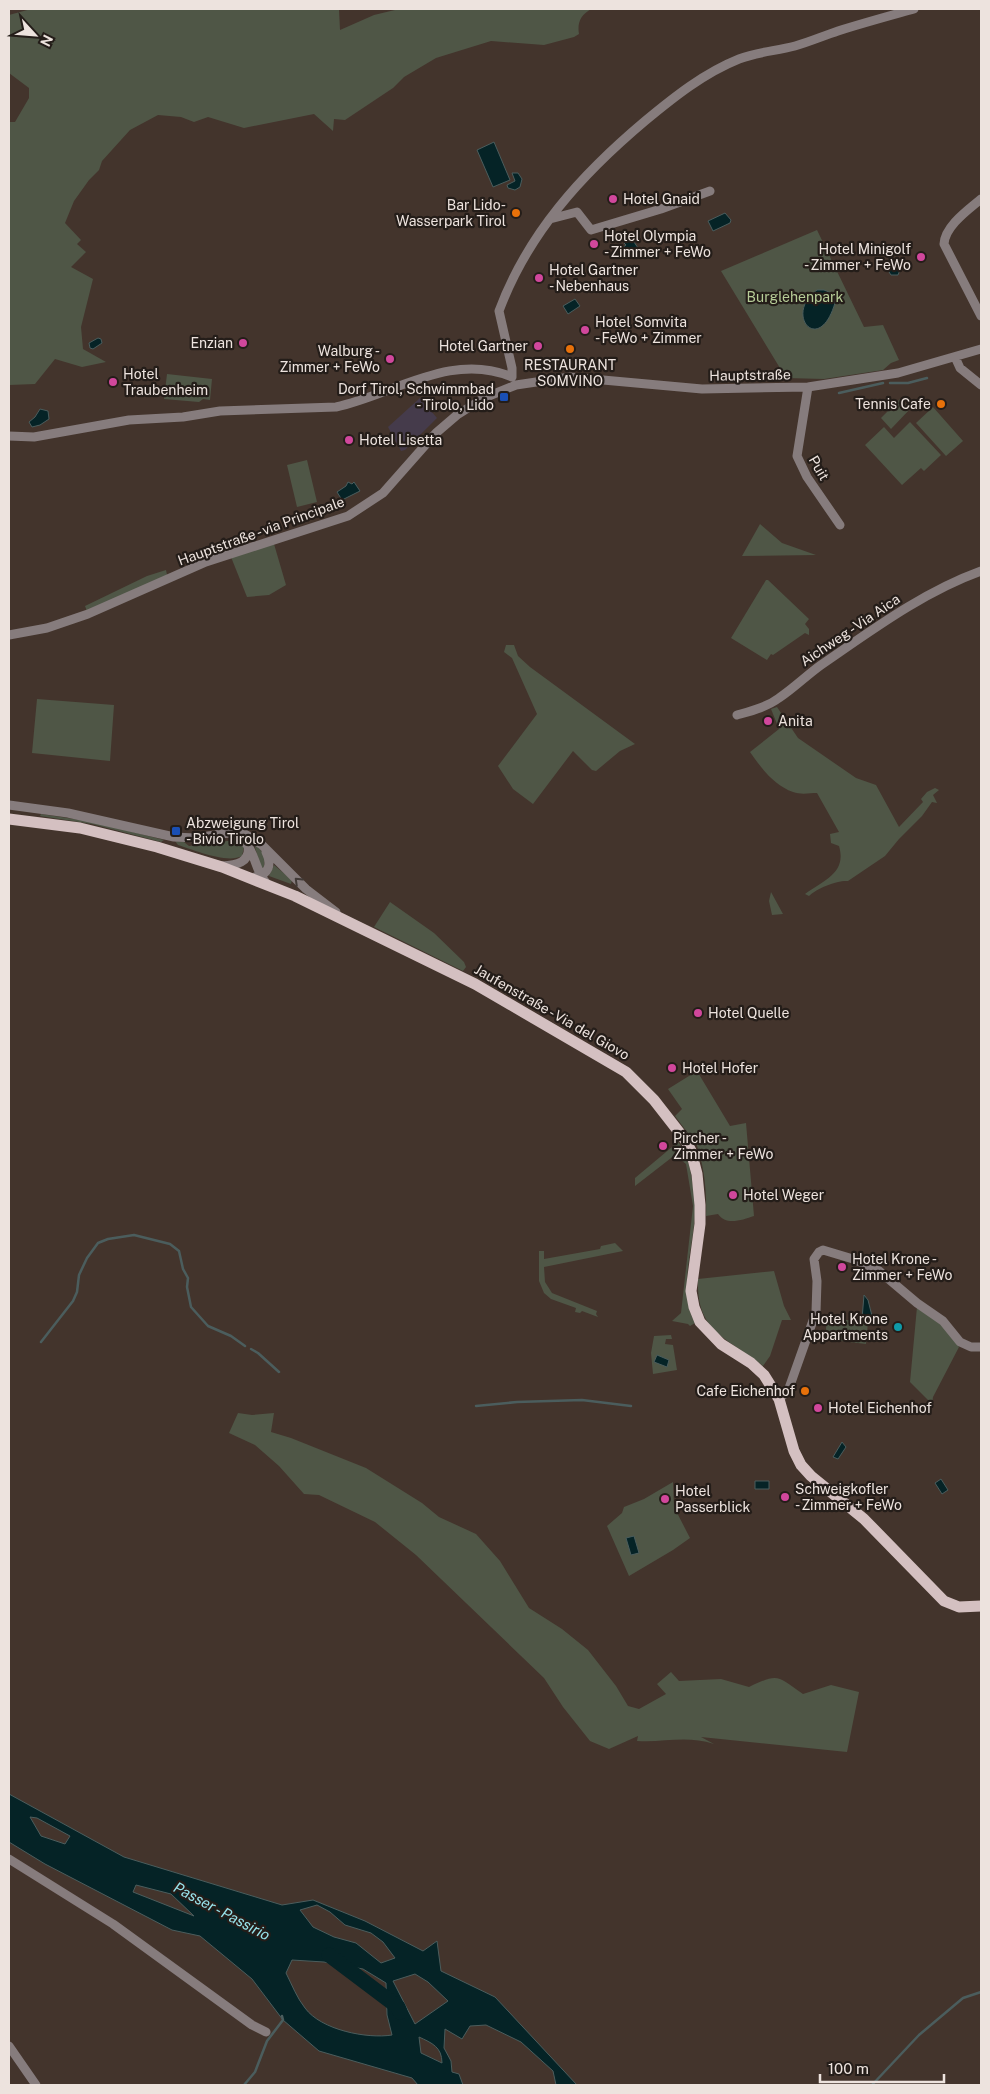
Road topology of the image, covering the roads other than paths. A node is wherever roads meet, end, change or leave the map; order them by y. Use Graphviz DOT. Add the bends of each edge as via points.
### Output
graph roads {
  1 [pos="914,9"];
  2 [pos="710,191"];
  3 [pos="981,199"];
  4 [pos="550,219"];
  5 [pos="981,316"];
  6 [pos="981,349"];
  7 [pos="955,357"];
  8 [pos="514,381"];
  9 [pos="981,385"];
  10 [pos="808,387"];
  11 [pos="9,436"];
  12 [pos="840,526"];
  13 [pos="981,570"];
  14 [pos="9,635"];
  15 [pos="737,715"];
  16 [pos="9,806"];
  17 [pos="9,819"];
  18 [pos="228,834"];
  19 [pos="247,843"];
  20 [pos="262,845"];
  21 [pos="222,866"];
  22 [pos="260,876"];
  23 [pos="246,877"];
  24 [pos="270,886"];
  25 [pos="366,930"];
  26 [pos="981,1347"];
  27 [pos="779,1398"];
  28 [pos="981,1606"];
  29 [pos="9,1859"];
  30 [pos="266,2032"];
  31 [pos="9,2046"];
  32 [pos="36,2085"];
  1 -- 4 [label="street" via="794,46 753,54 713,71 674,97 611,151 586,175"];
  2 -- 4 [label="street" via="591,230 577,212"];
  3 -- 5 [label="street" via="951,227 944,244"];
  4 -- 8 [label="street" via="525,254 498,311"];
  6 -- 7 [label="street, Hauptstraße"];
  7 -- 9 [label="street" via="960,368"];
  7 -- 10 [label="street, Hauptstraße" via="898,373"];
  8 -- 10 [label="street, Hauptstraße" via="570,377 702,389"];
  8 -- 11 [label="street" via="504,374 450,371 429,375 336,407 220,411 129,420 34,437"];
  8 -- 14 [label="street, Hauptstraße - via Principale" via="457,415 436,433 383,493 348,516 206,562 88,614 47,628"];
  10 -- 12 [label="street, Puit" via="797,456"];
  13 -- 15 [label="street, Aichweg - Via Aica" via="944,586 887,620 780,698"];
  16 -- 18 [label="street" via="68,813 174,837"];
  17 -- 21 [label="main road, Jaufenstraße - Via del Giovo" via="108,834"];
  18 -- 19 [label="street"];
  18 -- 20 [label="street" via="245,834"];
  19 -- 21 [label="street" via="249,851 244,861"];
  19 -- 22 [label="street"];
  20 -- 22 [label="street" via="269,864"];
  25 -- 20 [label="street, one-way" via="306,889"];
  21 -- 23 [label="main road, Jaufenstraße - Via del Giovo"];
  22 -- 23 [label="street"];
  22 -- 24 [label="street"];
  23 -- 24 [label="main road, Jaufenstraße - Via del Giovo"];
  24 -- 25 [label="main road, Jaufenstraße - Via del Giovo"];
  25 -- 27 [label="main road, Jaufenstraße - Via del Giovo" via="475,984 572,1040 626,1072 654,1100 686,1141 697,1174 700,1224 692,1290 700,1322 721,1344 758,1369"];
  26 -- 27 [label="street" via="960,1342 943,1321 878,1270 822,1250 814,1259 816,1312 788,1391"];
  27 -- 28 [label="main road, Jaufenstraße - Via del Giovo" via="794,1451 811,1476 864,1519 944,1601 959,1607"];
  29 -- 30 [label="street" via="113,1924"];
  31 -- 32 [label="street"];
}
